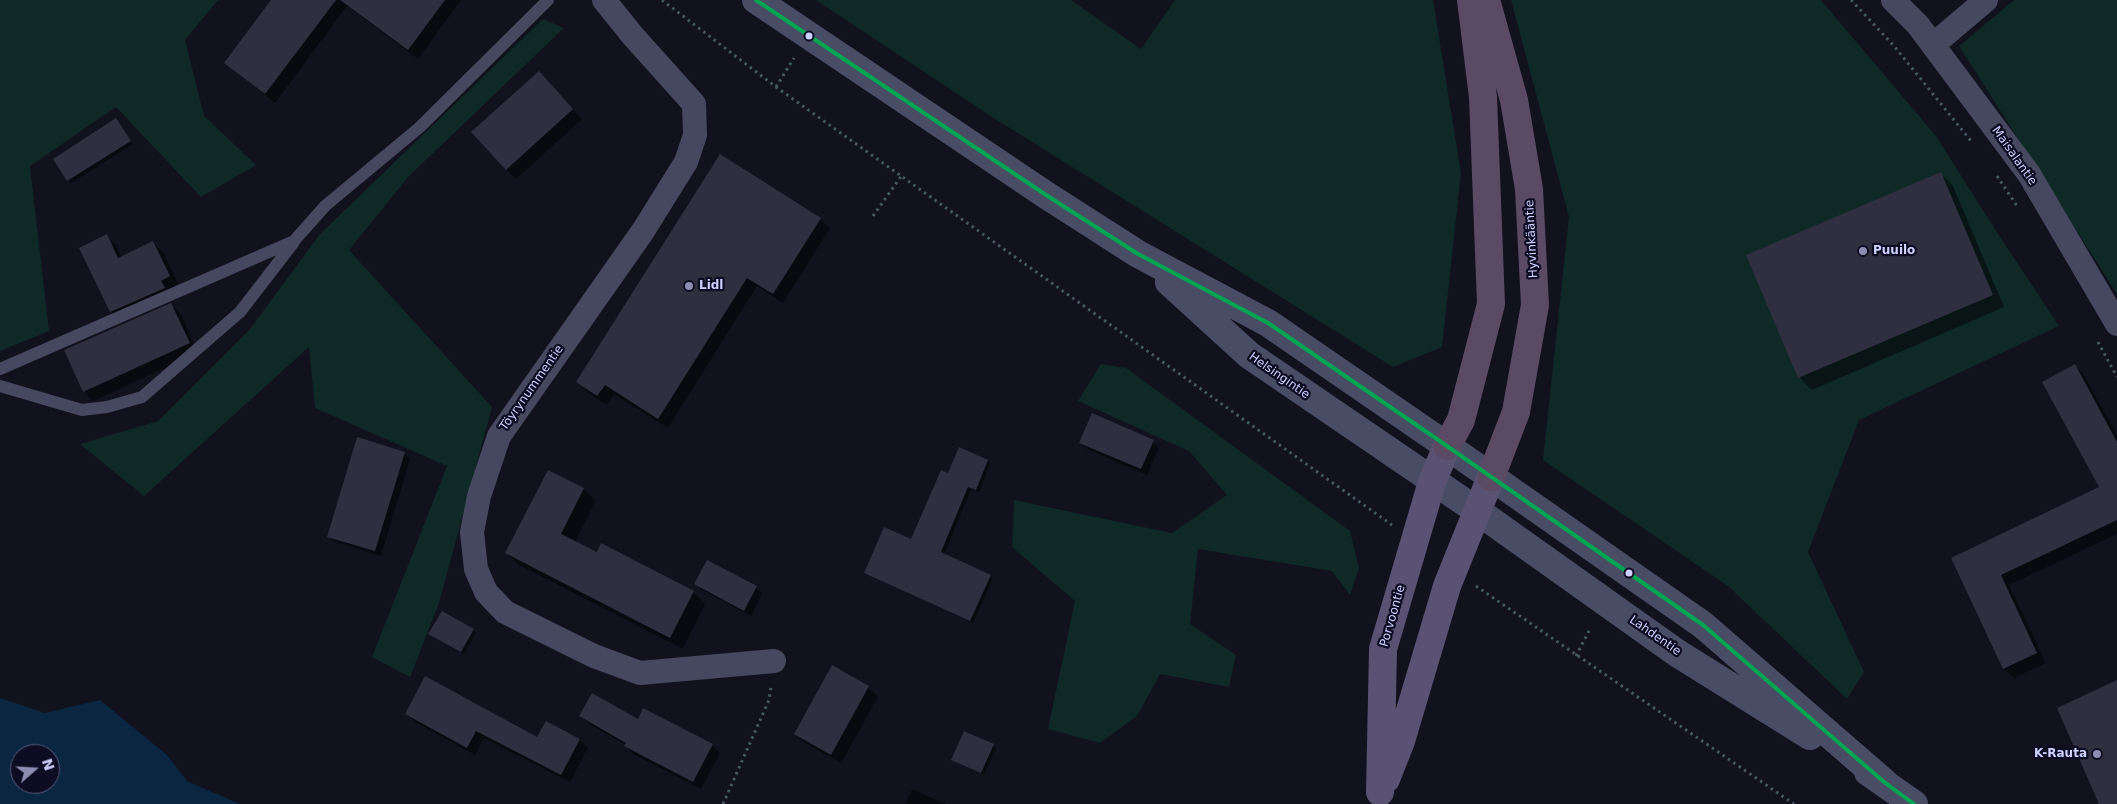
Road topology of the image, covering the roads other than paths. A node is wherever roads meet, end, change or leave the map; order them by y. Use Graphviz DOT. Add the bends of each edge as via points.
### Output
graph roads {
  1 [pos="548,0"];
  2 [pos="604,0"];
  3 [pos="756,0"];
  4 [pos="1471,0"];
  5 [pos="1486,0"];
  6 [pos="1893,0"];
  7 [pos="1986,0"];
  8 [pos="1933,45"];
  9 [pos="294,241"];
  10 [pos="1138,254"];
  11 [pos="2117,324"];
  12 [pos="0,370"];
  13 [pos="0,386"];
  14 [pos="1447,446"];
  15 [pos="1491,477"];
  16 [pos="1432,482"];
  17 [pos="1476,510"];
  18 [pos="774,661"];
  19 [pos="1884,782"];
  20 [pos="1379,798"];
  21 [pos="1914,804"];
  1 -- 9 [label="lane" via="420,126 325,206"];
  2 -- 18 [label="street, Töyrynummentie" via="694,104 695,135 686,162 642,231 499,436 479,496 472,532 476,569 486,592 505,612 594,656 640,673"];
  3 -- 10 [label="main road, Helsingintie"];
  4 -- 14 [label="highway" via="1483,97 1491,304 1461,420"];
  5 -- 15 [label="highway, Hyvinkääntie" via="1514,100 1529,189 1535,305 1516,412"];
  6 -- 8 [label="street, Maisalantie"];
  7 -- 8 [label="street"];
  8 -- 11 [label="street, Maisalantie" via="2029,174"];
  9 -- 12 [label="lane"];
  9 -- 13 [label="lane" via="240,312 142,397 82,410"];
  10 -- 14 [label="main road, Helsingintie" via="1268,323"];
  10 -- 16 [label="main road, Helsingintie" via="1249,355"];
  14 -- 15 [label="main road, Lahdentie"];
  14 -- 16 [label="main road, Porvoontie"];
  15 -- 17 [label="main road, Porvoontie"];
  15 -- 19 [label="main road, Lahdentie" via="1703,625"];
  16 -- 17 [label="main road, Lahdentie"];
  16 -- 20 [label="main road, Porvoontie" via="1383,649"];
  17 -- 19 [label="main road, Lahdentie" via="1678,653"];
  17 -- 20 [label="main road, Porvoontie" via="1452,570 1401,741"];
  19 -- 21 [label="main road, Lahdentie"];
}
